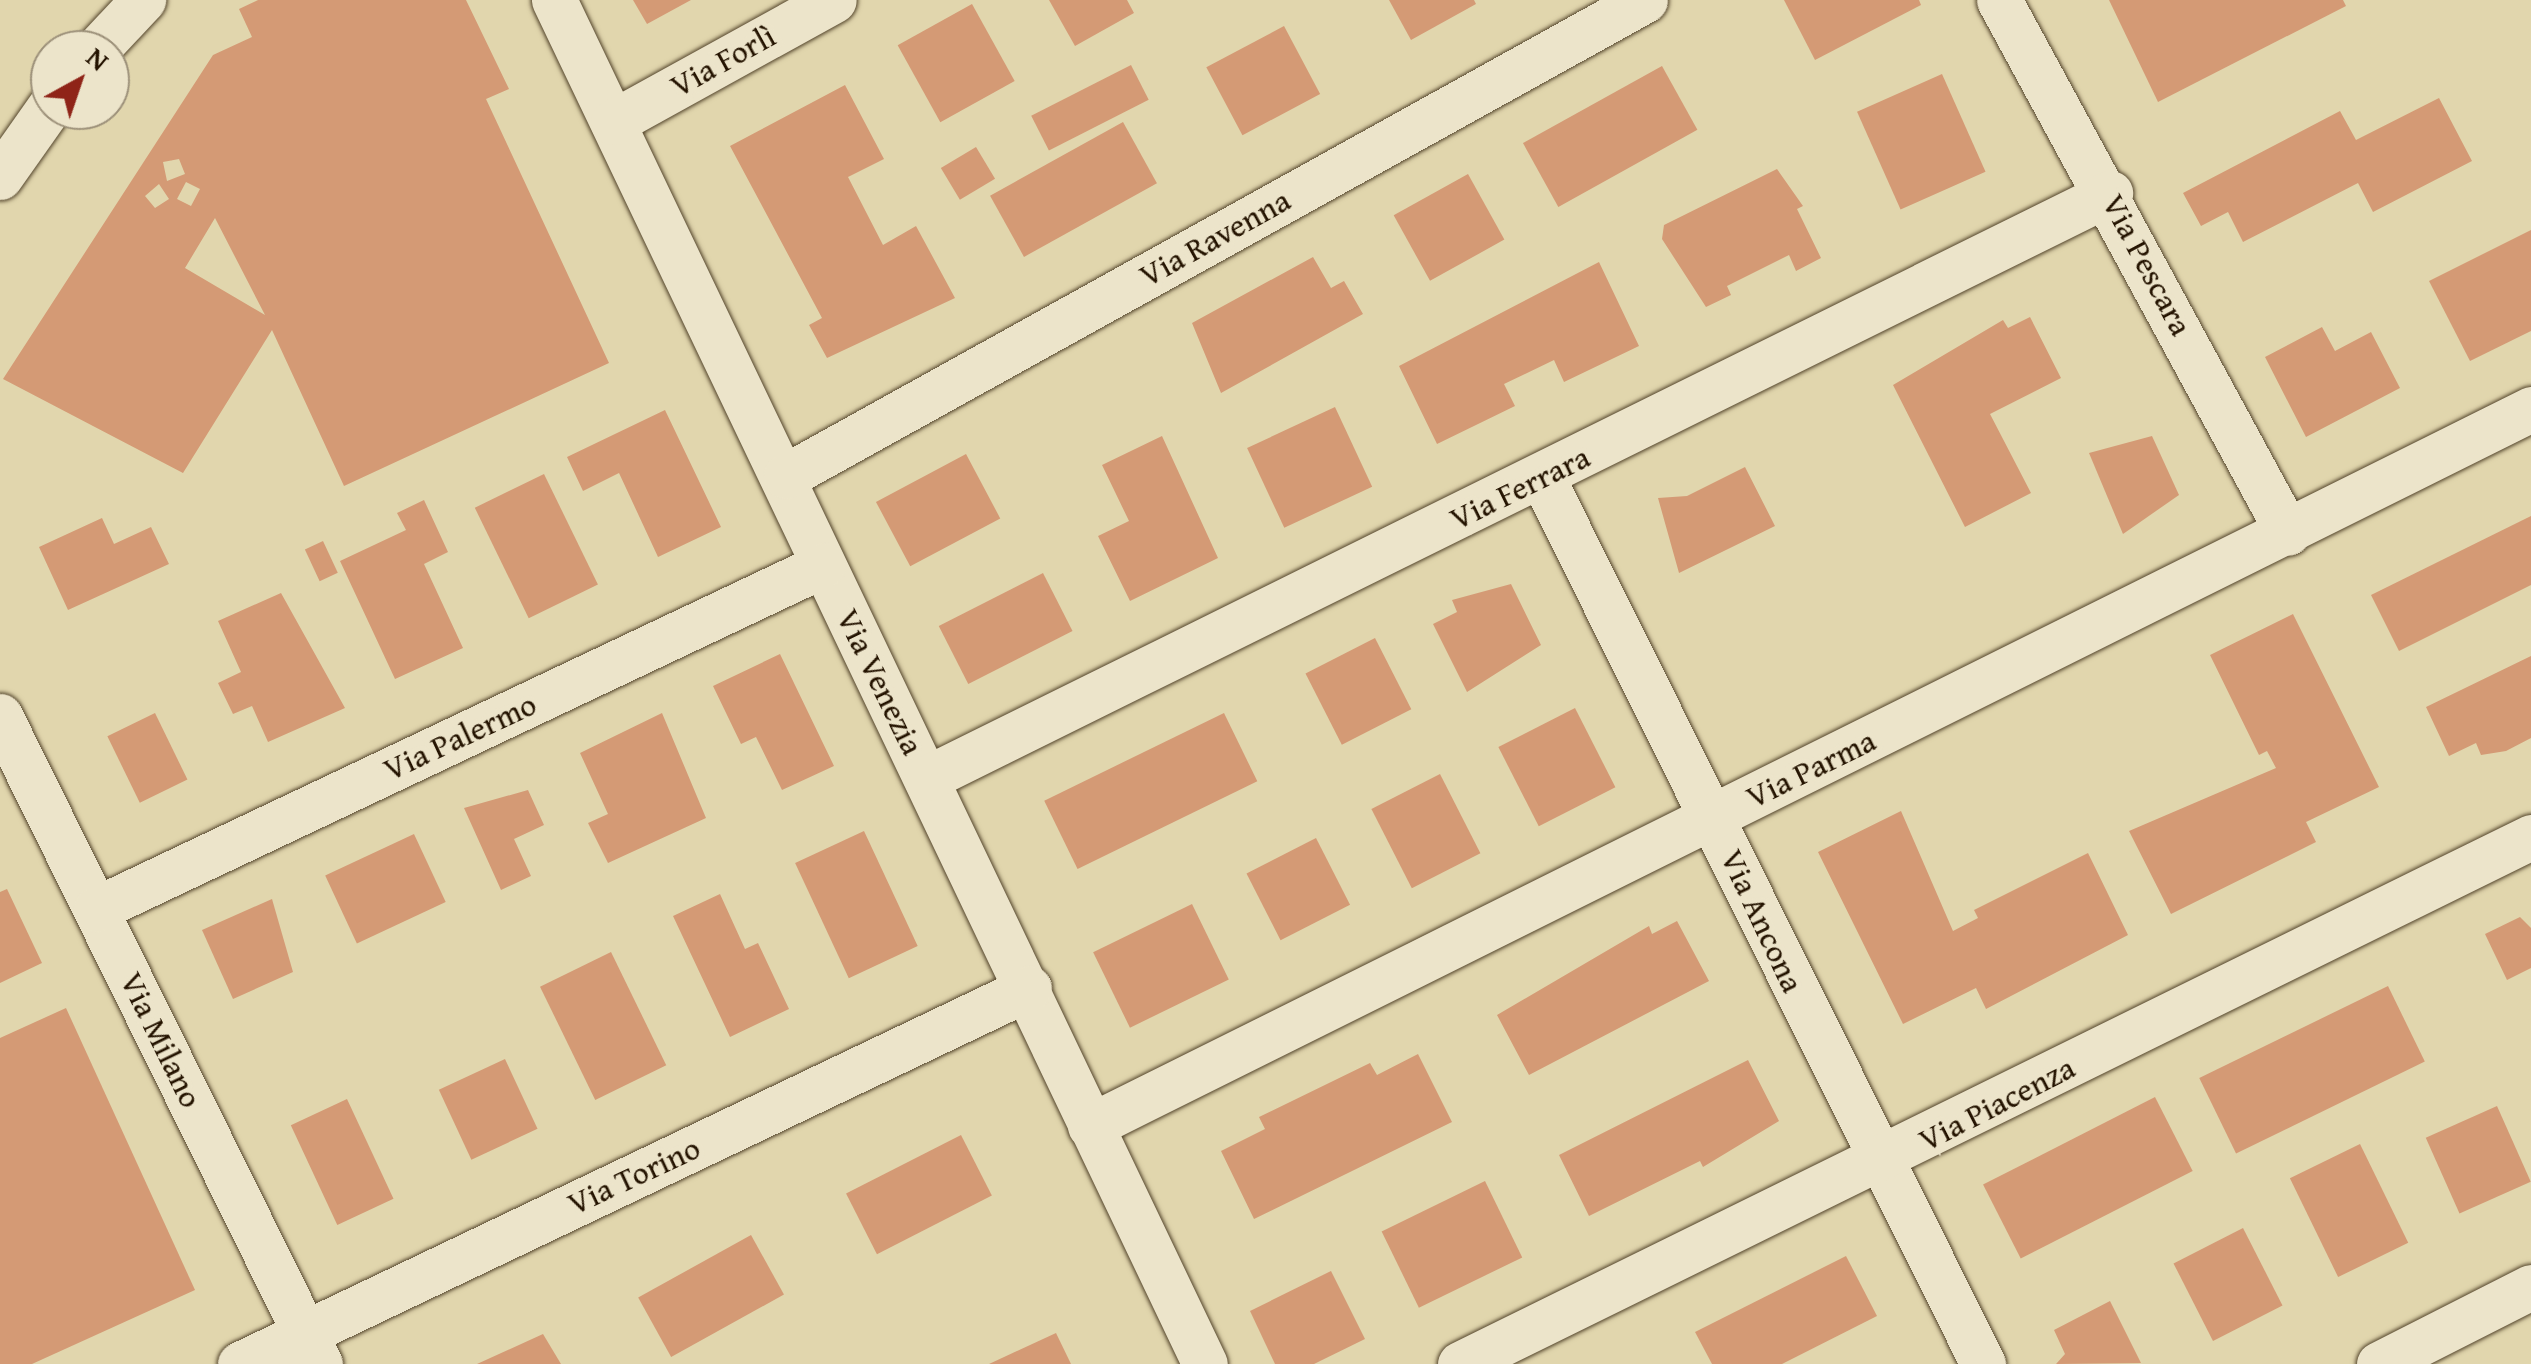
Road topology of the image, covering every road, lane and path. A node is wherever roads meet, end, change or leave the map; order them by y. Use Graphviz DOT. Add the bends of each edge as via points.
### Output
graph roads {
  1 [pos="143,0"];
  2 [pos="554,0"];
  3 [pos="834,0"];
  4 [pos="1645,0"];
  5 [pos="1999,0"];
  6 [pos="115,30"];
  7 [pos="613,122"];
  8 [pos="33,130"];
  9 [pos="0,177"];
  10 [pos="2110,193"];
  11 [pos="2531,409"];
  12 [pos="786,476"];
  13 [pos="1542,477"];
  14 [pos="2288,533"];
  15 [pos="823,565"];
  16 [pos="0,716"];
  17 [pos="927,778"];
  18 [pos="1712,817"];
  19 [pos="2531,837"];
  20 [pos="96,909"];
  21 [pos="1029,988"];
  22 [pos="1090,1126"];
  23 [pos="1878,1165"];
  24 [pos="2531,1287"];
  25 [pos="312,1348"];
  26 [pos="240,1364"];
  27 [pos="1205,1364"];
  28 [pos="1460,1364"];
  29 [pos="1983,1364"];
  30 [pos="2379,1364"];
  1 -- 6 [label="street"];
  2 -- 7 [label="street, Via Venezia"];
  3 -- 7 [label="street, Via Forlì"];
  4 -- 12 [label="street, Via Ravenna"];
  5 -- 10 [label="street, Via Pescara"];
  7 -- 12 [label="street, Via Venezia"];
  8 -- 9 [label="street"];
  10 -- 13 [label="street, Via Ferrara"];
  10 -- 14 [label="street, Via Pescara"];
  11 -- 14 [label="street, Via Parma"];
  12 -- 15 [label="street, Via Venezia"];
  13 -- 17 [label="street, Via Ferrara"];
  13 -- 18 [label="street, Via Ancona"];
  14 -- 18 [label="street, Via Parma"];
  15 -- 17 [label="street, Via Venezia"];
  15 -- 20 [label="street, Via Palermo"];
  16 -- 20 [label="street, Via Milano"];
  17 -- 21 [label="street, Via Venezia"];
  18 -- 22 [label="street, Via Parma"];
  18 -- 23 [label="street, Via Ancona"];
  19 -- 23 [label="street, Via Piacenza"];
  20 -- 25 [label="street, Via Milano"];
  21 -- 22 [label="street, Via Venezia"];
  21 -- 25 [label="street, Via Torino"];
  22 -- 27 [label="street, Via Venezia"];
  23 -- 28 [label="street, Via Piacenza"];
  23 -- 29 [label="street, Via Ancona"];
  24 -- 30 [label="street"];
  25 -- 26 [label="street, Via Torino"];
}
